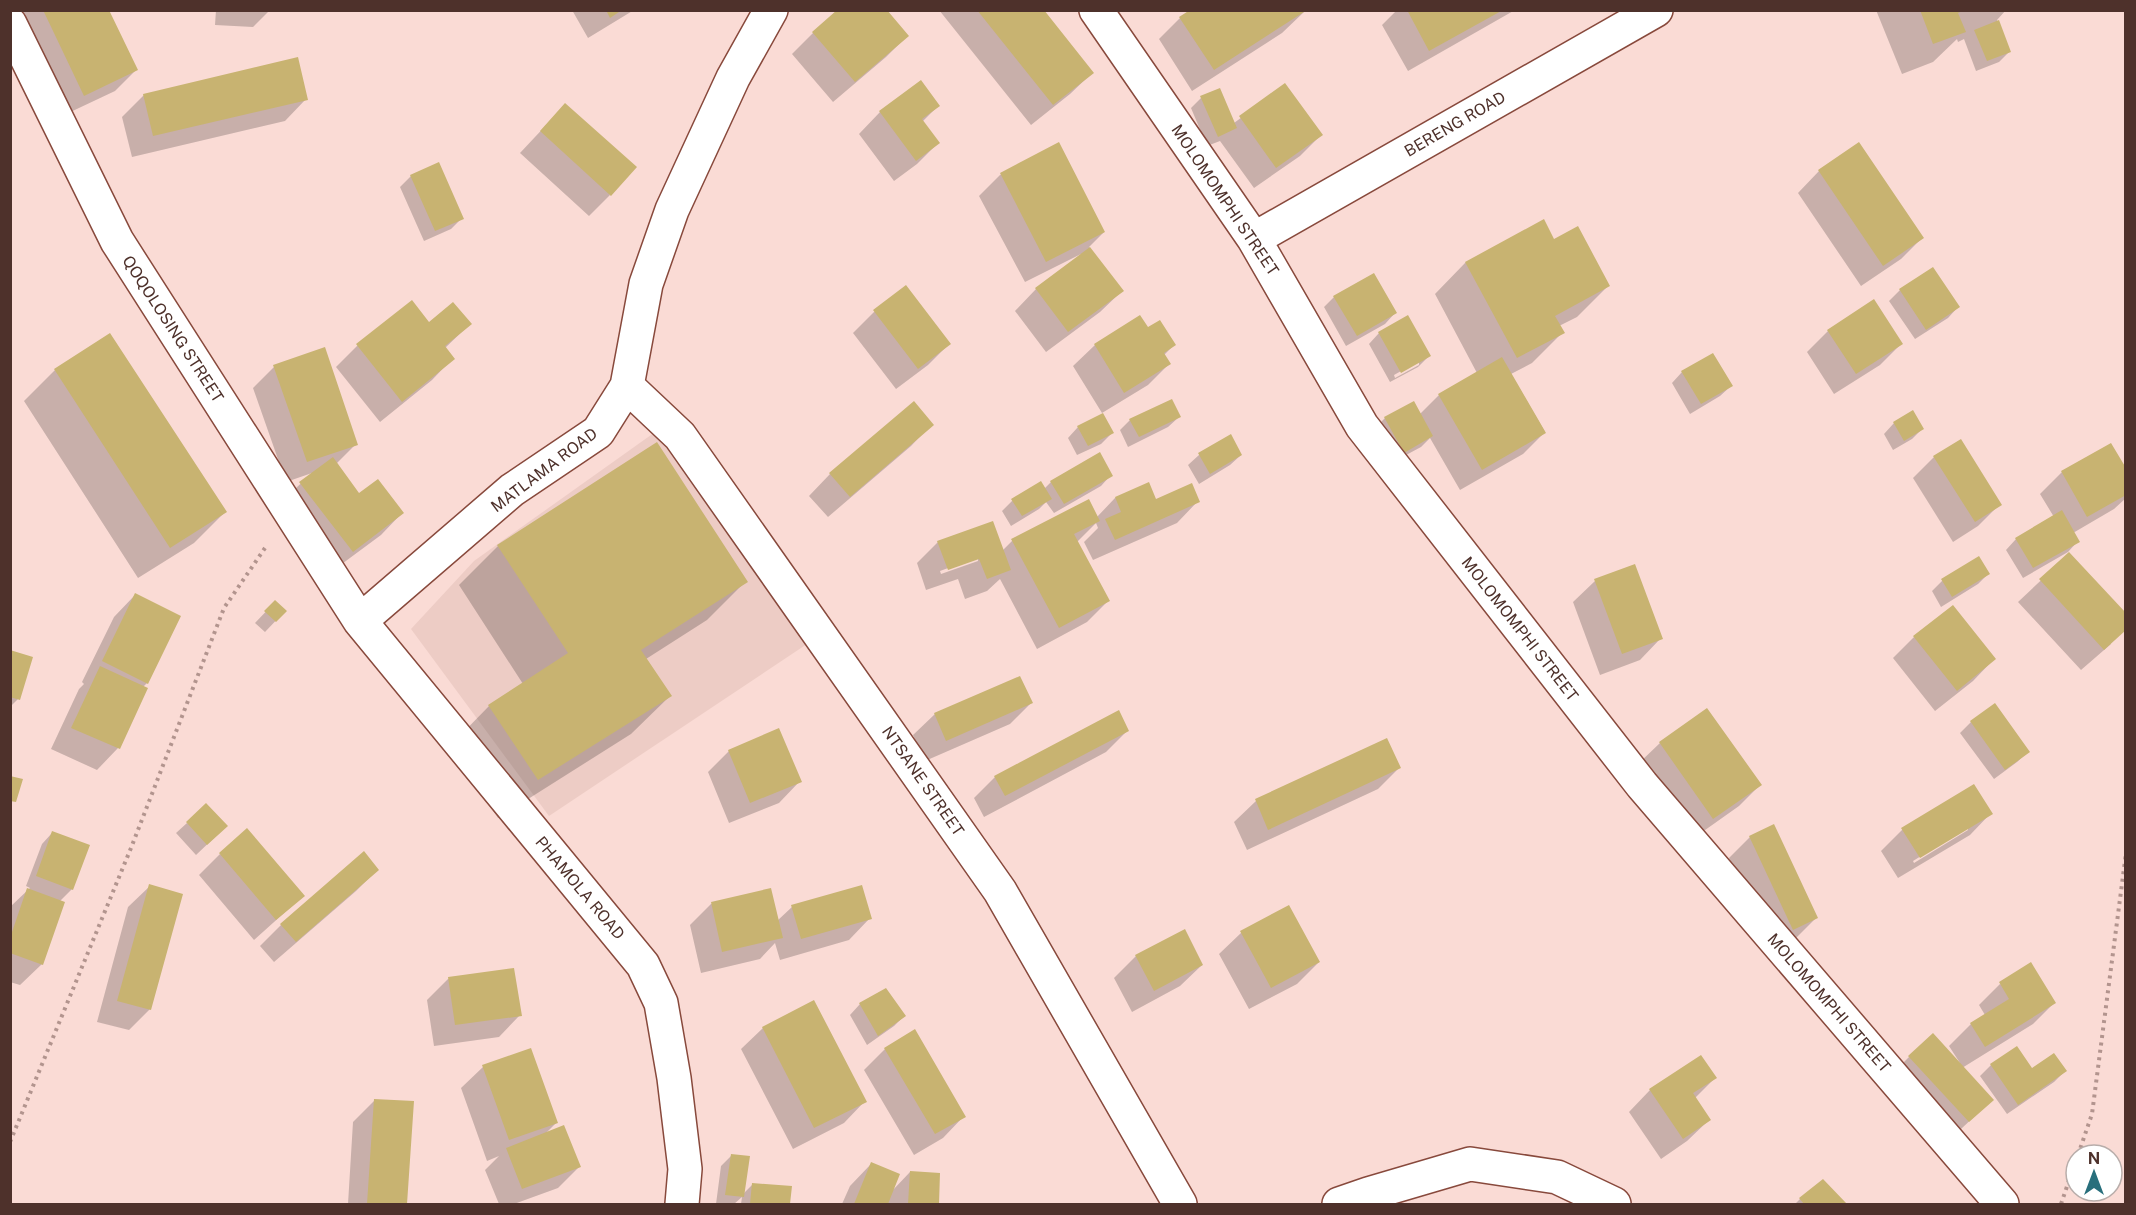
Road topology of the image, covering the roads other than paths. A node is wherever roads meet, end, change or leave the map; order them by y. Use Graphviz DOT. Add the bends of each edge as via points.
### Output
graph roads {
  1 [pos="771,10"];
  2 [pos="1096,10"];
  3 [pos="1656,10"];
  4 [pos="10,24"];
  5 [pos="1254,238"];
  6 [pos="627,386"];
  7 [pos="360,621"];
  8 [pos="1556,1191"];
  9 [pos="682,1204"];
  10 [pos="1180,1204"];
  11 [pos="1339,1204"];
  12 [pos="1614,1204"];
  13 [pos="2002,1204"];
  1 -- 6 [label="street, MATLAMA ROAD" via="733,78 672,210 646,284"];
  2 -- 5 [label="street, MOLOMOMPHI STREET"];
  3 -- 5 [label="street, BERENG ROAD"];
  4 -- 7 [label="street, QOQOLOSING STREET" via="117,242"];
  5 -- 13 [label="street, MOLOMOMPHI STREET" via="1362,426 1642,785"];
  6 -- 7 [label="street, MATLAMA ROAD" via="598,432 512,490"];
  6 -- 10 [label="street, NTSANE STREET" via="680,436 1000,891"];
  7 -- 9 [label="street, PHAMOLA ROAD" via="643,965 661,1003 674,1078 685,1169"];
  8 -- 11 [label="street" via="1470,1164"];
  8 -- 12 [label="street"];
}
